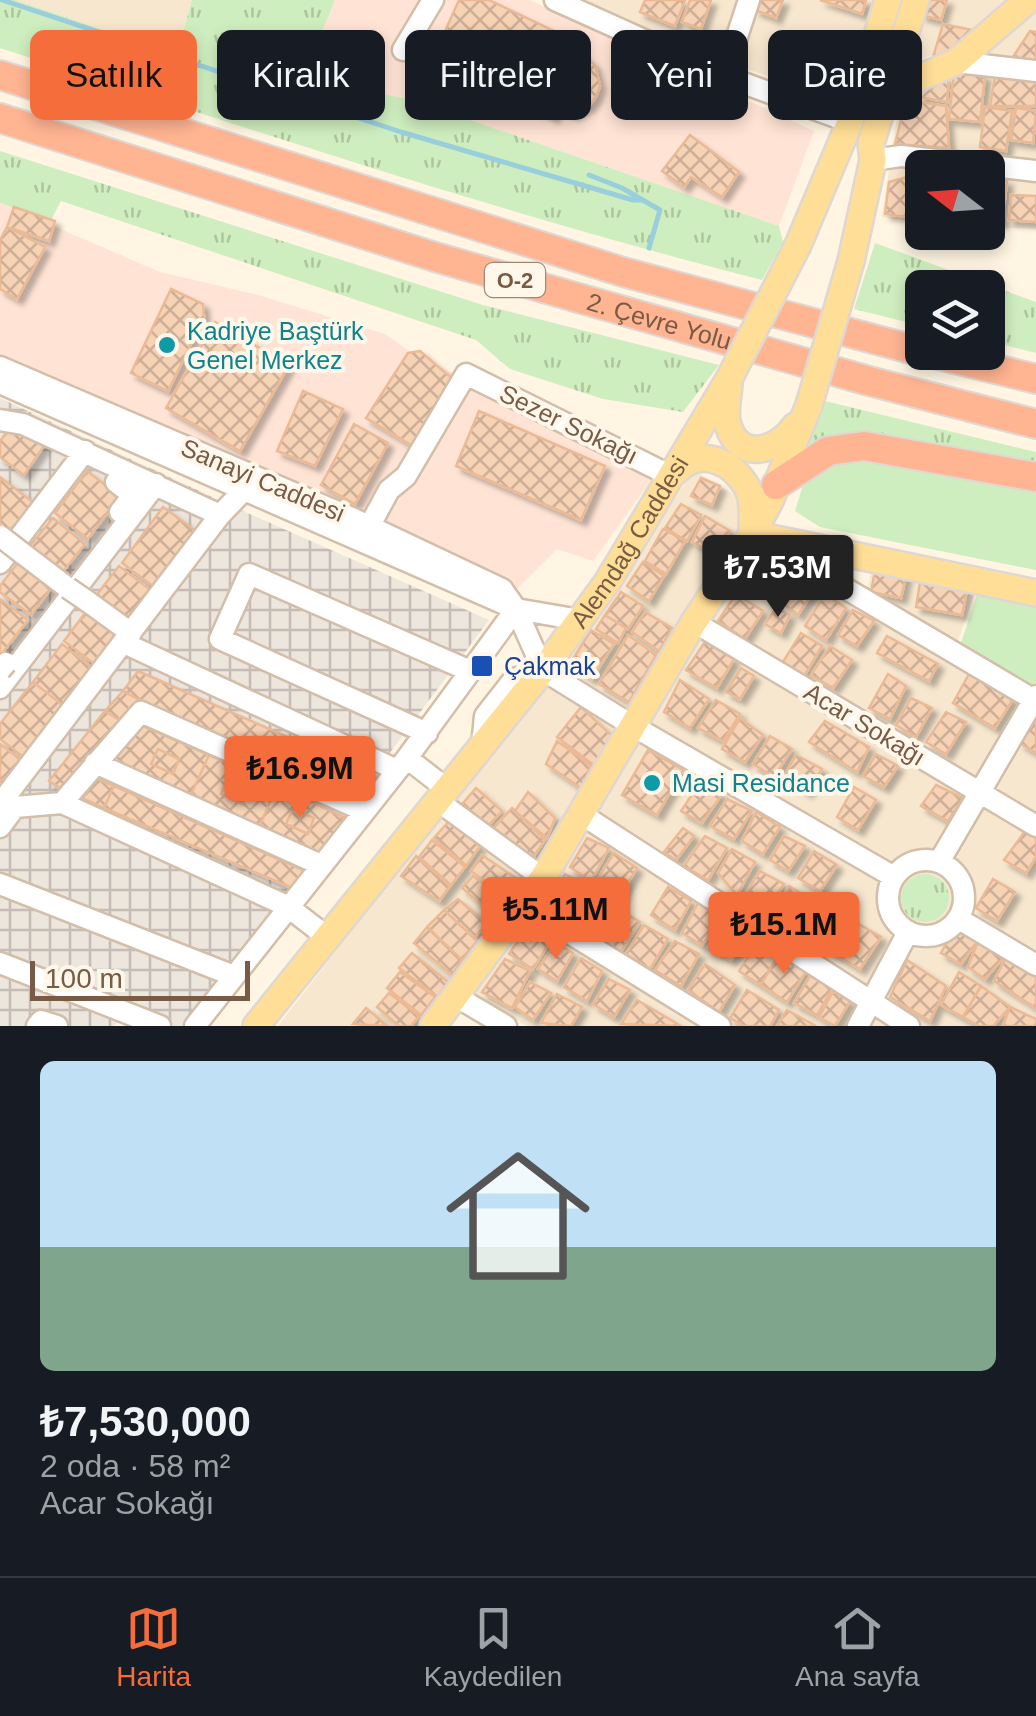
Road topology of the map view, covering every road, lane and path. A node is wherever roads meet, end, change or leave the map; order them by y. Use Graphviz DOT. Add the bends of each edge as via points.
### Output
graph roads {
  1 [pos="433,0"];
  2 [pos="554,0"];
  3 [pos="749,0"];
  4 [pos="888,0"];
  5 [pos="916,0"];
  6 [pos="1028,0"];
  7 [pos="621,30"];
  8 [pos="739,30"];
  9 [pos="907,30"];
  10 [pos="403,50"];
  11 [pos="956,62"];
  12 [pos="1036,70"];
  13 [pos="0,75"];
  14 [pos="922,76"];
  15 [pos="748,85"];
  16 [pos="0,118"];
  17 [pos="879,120"];
  18 [pos="850,122"];
  19 [pos="872,160"];
  20 [pos="1036,170"];
  21 [pos="905,347"];
  22 [pos="0,367"];
  23 [pos="999,370"];
  24 [pos="730,379"];
  25 [pos="1036,379"];
  26 [pos="0,383"];
  27 [pos="809,405"];
  28 [pos="0,420"];
  29 [pos="1036,424"];
  30 [pos="85,451"];
  31 [pos="671,476"];
  32 [pos="1036,477"];
  33 [pos="116,482"];
  34 [pos="156,484"];
  35 [pos="251,484"];
  36 [pos="776,485"];
  37 [pos="220,514"];
  38 [pos="370,526"];
  39 [pos="752,534"];
  40 [pos="0,536"];
  41 [pos="0,563"];
  42 [pos="67,586"];
  43 [pos="1036,594"];
  44 [pos="516,609"];
  45 [pos="580,620"];
  46 [pos="694,622"];
  47 [pos="127,638"];
  48 [pos="544,670"];
  49 [pos="470,671"];
  50 [pos="3,673"];
  51 [pos="1035,699"];
  52 [pos="632,726"];
  53 [pos="427,733"];
  54 [pos="95,763"];
  55 [pos="402,764"];
  56 [pos="980,793"];
  57 [pos="443,795"];
  58 [pos="1,801"];
  59 [pos="62,803"];
  60 [pos="366,811"];
  61 [pos="581,814"];
  62 [pos="1036,826"];
  63 [pos="0,827"];
  64 [pos="939,862"];
  65 [pos="321,865"];
  66 [pos="894,877"];
  67 [pos="543,878"];
  68 [pos="0,884"];
  69 [pos="524,904"];
  70 [pos="287,906"];
  71 [pos="958,919"];
  72 [pos="908,932"];
  73 [pos="327,937"];
  74 [pos="0,963"];
  75 [pos="1036,965"];
  76 [pos="234,976"];
  77 [pos="458,996"];
  78 [pos="870,1004"];
  79 [pos="37,1026"];
  80 [pos="57,1026"];
  81 [pos="160,1026"];
  82 [pos="195,1026"];
  83 [pos="256,1026"];
  84 [pos="433,1026"];
  85 [pos="506,1026"];
  86 [pos="720,1026"];
  87 [pos="858,1026"];
  88 [pos="909,1026"];
  1 -- 10 [label="street"];
  2 -- 7 [label="street"];
  3 -- 8 [label="street"];
  4 -- 18 [label="main road"];
  5 -- 9 [label="main road"];
  6 -- 11 [label="main road"];
  11 -- 12 [label="street"];
  11 -- 14 [label="main road"];
  13 -- 21 [label="highway, 2. Çevre Yolu / O-2" via="623,272"];
  15 -- 18 [label="street"];
  16 -- 29 [label="highway, 2. Çevre Yolu / O-2" via="435,258"];
  17 -- 19 [label="main road"];
  18 -- 24 [label="main road, Alemdağ Caddesi, bridge"];
  19 -- 20 [label="street" via="901,156"];
  19 -- 27 [label="main road, bridge"];
  22 -- 35 [label="street, Sanayi Caddesi"];
  23 -- 25 [label="highway, 2. Çevre Yolu / O-2"];
  24 -- 27 [label="main road" via="726,423 746,448 759,452 779,444"];
  24 -- 31 [label="main road, Alemdağ Caddesi"];
  26 -- 35 [label="street, Sanayi Caddesi"];
  27 -- 36 [label="main road"];
  28 -- 30 [label="street"];
  30 -- 34 [label="street"];
  30 -- 41 [label="street"];
  31 -- 38 [label="street, Sezer Sokağı" via="466,374"];
  31 -- 39 [label="main road" via="700,457 730,466 752,502"];
  31 -- 45 [label="main road, Alemdağ Caddesi"];
  32 -- 36 [label="highway" via="864,446 828,451"];
  33 -- 42 [label="street" via="133,495"];
  34 -- 37 [label="street"];
  34 -- 50 [label="street"];
  35 -- 37 [label="street"];
  35 -- 38 [label="street, Sanayi Caddesi"];
  35 -- 44 [label="street, Sanayi Caddesi"];
  36 -- 39 [label="main road"];
  37 -- 47 [label="street"];
  38 -- 44 [label="street, Sanayi Caddesi" via="502,589"];
  39 -- 43 [label="main road"];
  39 -- 46 [label="main road"];
  39 -- 51 [label="street"];
  40 -- 42 [label="street, bridge"];
  42 -- 47 [label="street, bridge"];
  42 -- 50 [label="street"];
  44 -- 45 [label="street, Sanayi Caddesi"];
  44 -- 48 [label="street, Sanayi Caddesi"];
  44 -- 49 [label="street"];
  45 -- 48 [label="main road, Alemdağ Caddesi"];
  46 -- 52 [label="main road"];
  46 -- 56 [label="street, Acar Sokağı"];
  47 -- 55 [label="street"];
  47 -- 58 [label="street"];
  48 -- 52 [label="street"];
  48 -- 57 [label="main road, Alemdağ Caddesi"];
  49 -- 53 [label="street"];
  49 -- 53 [label="street" via="249,574 220,638"];
  51 -- 56 [label="street"];
  52 -- 61 [label="main road"];
  52 -- 66 [label="street"];
  53 -- 55 [label="street"];
  54 -- 59 [label="street"];
  54 -- 60 [label="street" via="141,712"];
  54 -- 65 [label="street"];
  55 -- 57 [label="street"];
  55 -- 60 [label="street"];
  56 -- 62 [label="street, Acar Sokağı"];
  56 -- 64 [label="street"];
  57 -- 67 [label="street"];
  57 -- 73 [label="main road, Alemdağ Caddesi"];
  59 -- 63 [label="street" via="15,807"];
  59 -- 70 [label="street"];
  60 -- 65 [label="street"];
  61 -- 67 [label="main road"];
  61 -- 78 [label="street"];
  64 -- 66 [label="street" via="914,862"];
  64 -- 71 [label="street" via="962,883"];
  65 -- 70 [label="street"];
  66 -- 72 [label="street" via="888,902"];
  67 -- 69 [label="main road"];
  68 -- 76 [label="street"];
  69 -- 77 [label="main road"];
  69 -- 86 [label="street"];
  70 -- 73 [label="street"];
  70 -- 76 [label="street"];
  71 -- 72 [label="street" via="934,936"];
  71 -- 75 [label="street"];
  72 -- 78 [label="street"];
  73 -- 83 [label="main road, Alemdağ Caddesi"];
  74 -- 81 [label="street"];
  76 -- 82 [label="street"];
  77 -- 84 [label="main road"];
  77 -- 85 [label="street"];
  78 -- 87 [label="street"];
  78 -- 88 [label="street"];
  79 -- 80 [label="street"];
}
